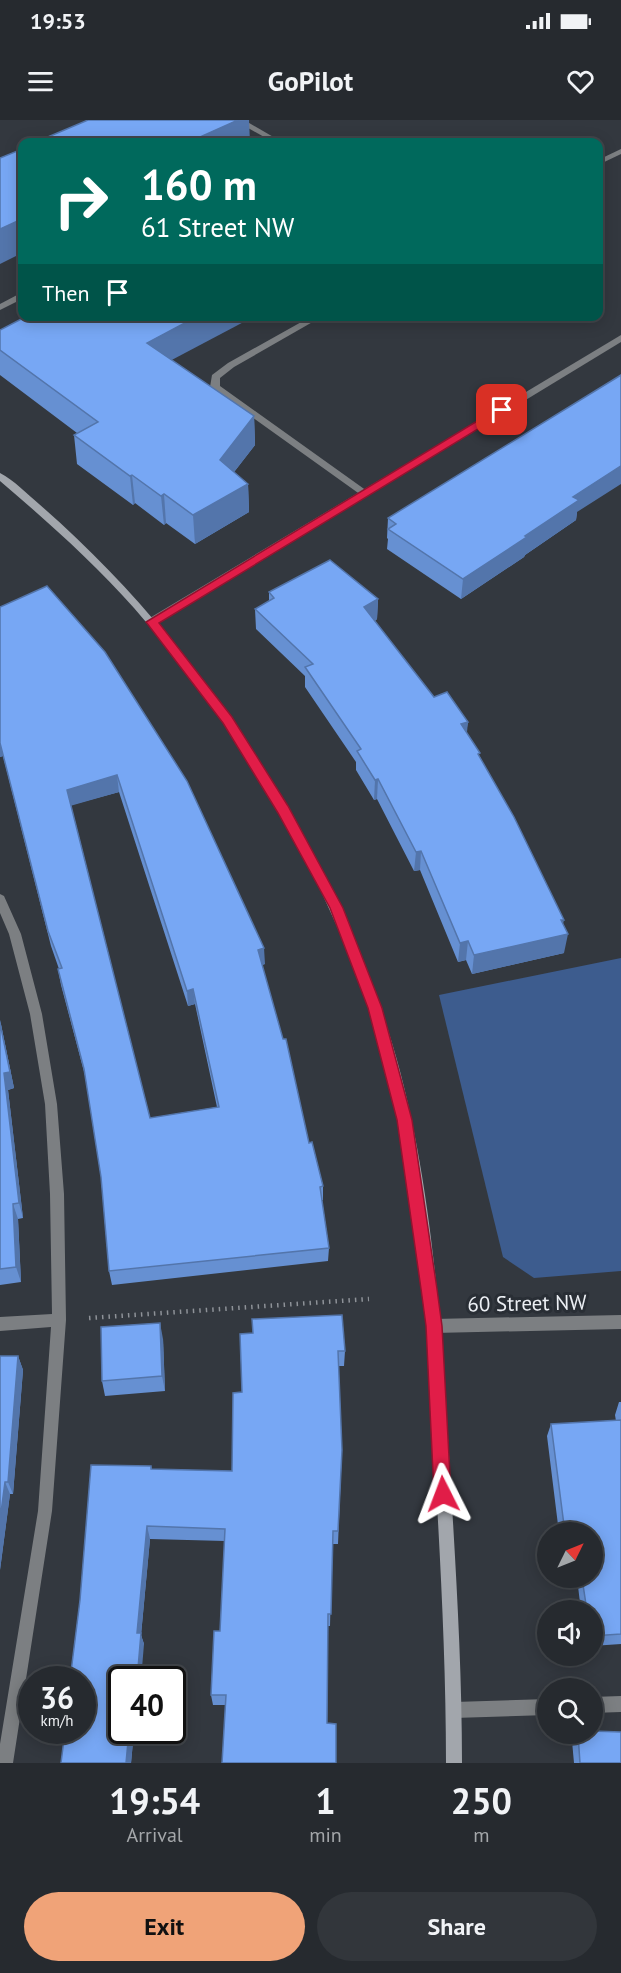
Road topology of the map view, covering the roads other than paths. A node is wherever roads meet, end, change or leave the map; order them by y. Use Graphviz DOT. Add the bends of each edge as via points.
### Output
graph roads {
  1 [pos="238,120"];
  2 [pos="271,138"];
  3 [pos="621,151"];
  4 [pos="603,161"];
  5 [pos="18,298"];
  6 [pos="0,307"];
  7 [pos="310,321"];
  8 [pos="621,338"];
  9 [pos="0,476"];
  10 [pos="364,493"];
  11 [pos="152,622"];
  12 [pos="0,899"];
  13 [pos="59,1320"];
  14 [pos="621,1322"];
  15 [pos="0,1324"];
  16 [pos="434,1326"];
  17 [pos="621,1704"];
  18 [pos="603,1705"];
  19 [pos="537,1707"];
  20 [pos="454,1710"];
  21 [pos="6,1763"];
  22 [pos="454,1763"];
  1 -- 2 [label="street"];
  3 -- 4 [label="street"];
  5 -- 6 [label="street"];
  7 -- 10 [label="street" via="231,365 215,377 215,387"];
  8 -- 10 [label="street"];
  9 -- 11 [label="street" via="83,549"];
  10 -- 11 [label="street"];
  11 -- 16 [label="street" via="227,720 283,810 336,908 375,1008 405,1120"];
  12 -- 13 [label="street" via="15,934 36,1014 51,1104"];
  13 -- 15 [label="street"];
  13 -- 21 [label="street" via="45,1511"];
  14 -- 16 [label="street, 60 Street NW"];
  16 -- 20 [label="street"];
  17 -- 18 [label="street"];
  19 -- 20 [label="street"];
  20 -- 22 [label="street"];
}
